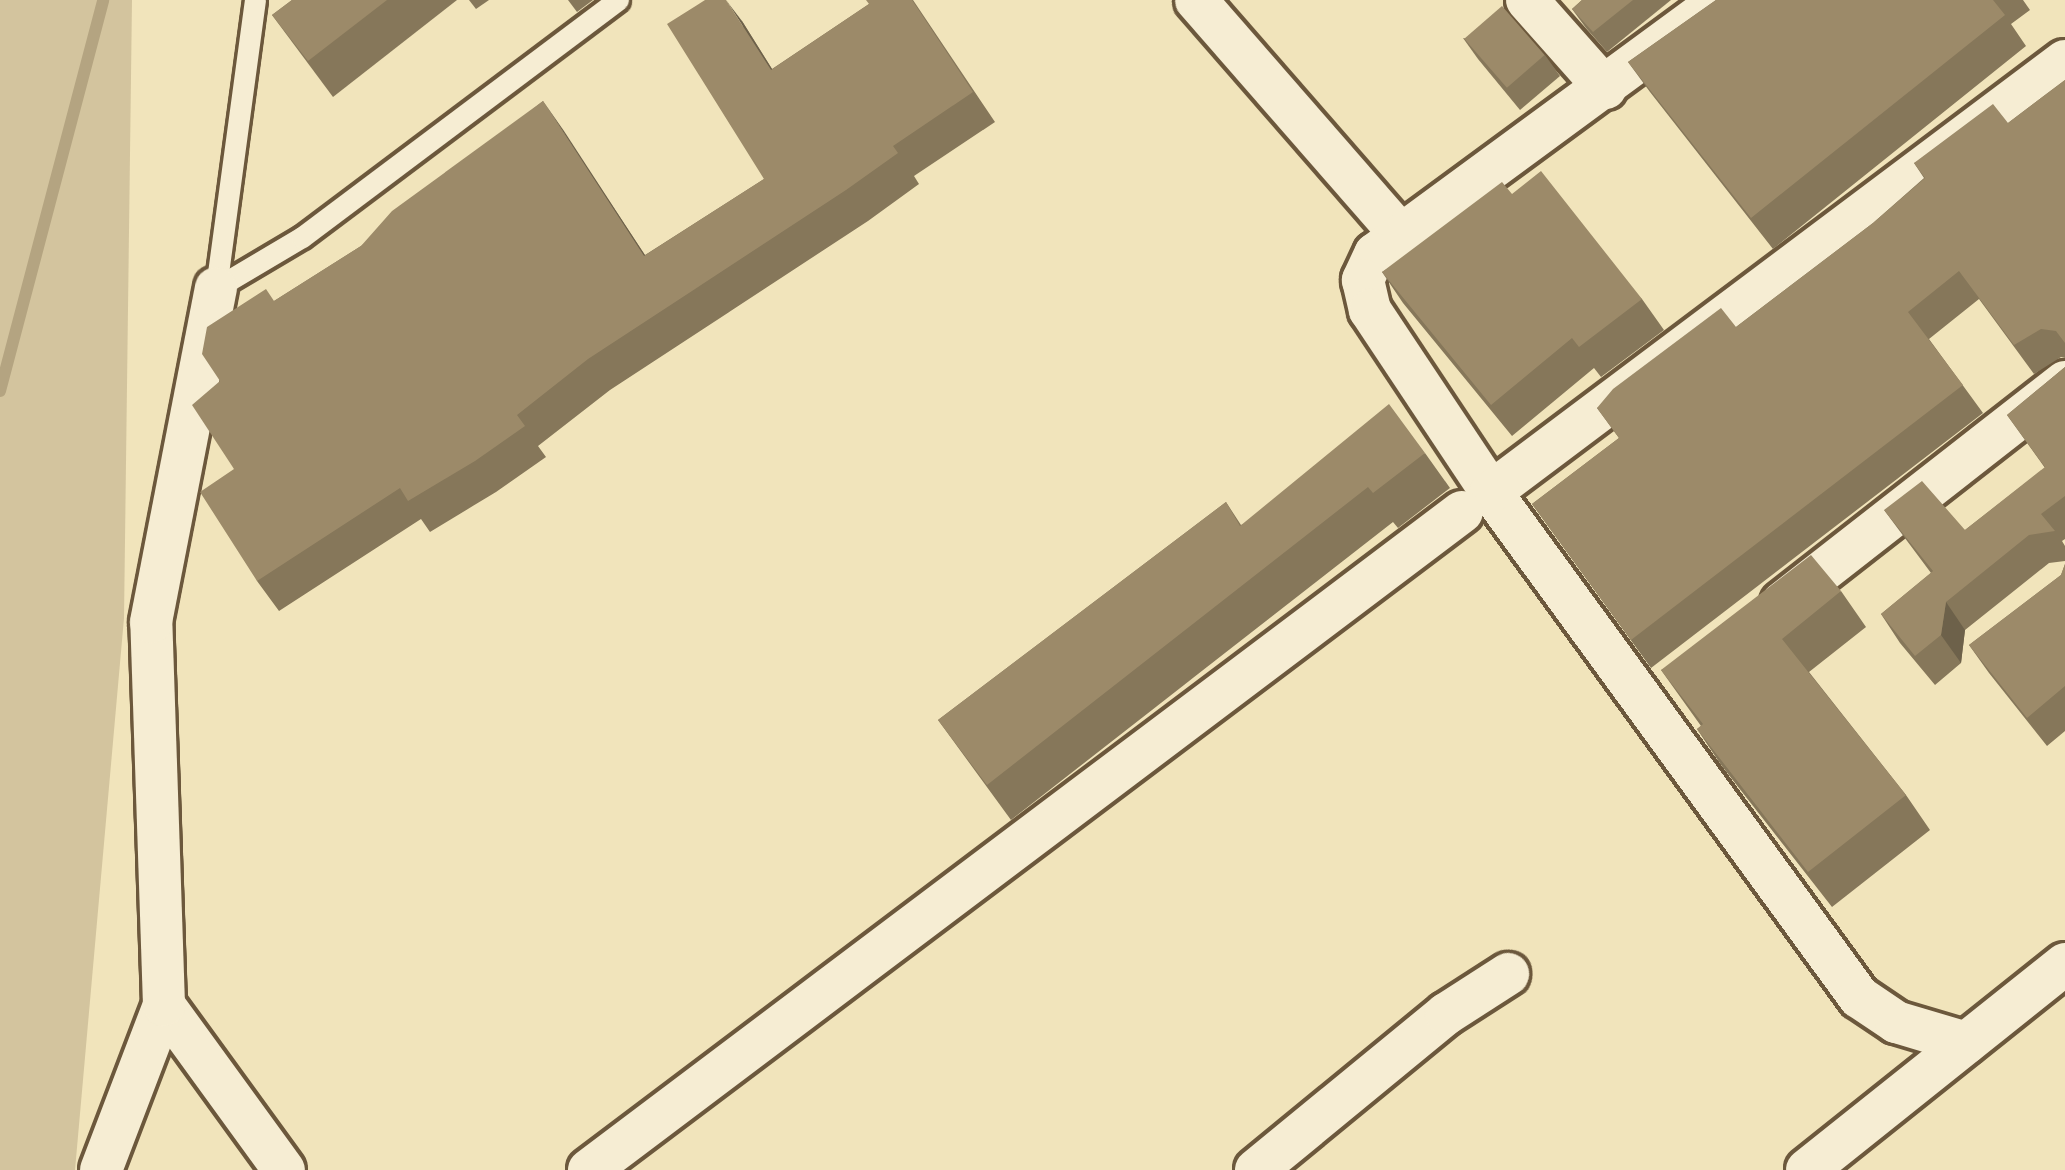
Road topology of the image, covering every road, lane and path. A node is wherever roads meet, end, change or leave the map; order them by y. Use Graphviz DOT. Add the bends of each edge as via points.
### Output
graph roads {
  1 [pos="255,0"];
  2 [pos="618,0"];
  3 [pos="1196,0"];
  4 [pos="1527,0"];
  5 [pos="1721,0"];
  6 [pos="2065,61"];
  7 [pos="1605,88"];
  8 [pos="1401,235"];
  9 [pos="216,288"];
  10 [pos="2065,382"];
  11 [pos="1477,502"];
  12 [pos="1752,626"];
  13 [pos="1682,677"];
  14 [pos="1646,703"];
  15 [pos="2065,964"];
  16 [pos="1508,974"];
  17 [pos="164,1006"];
  18 [pos="1966,1043"];
  19 [pos="101,1170"];
  20 [pos="284,1170"];
  21 [pos="589,1170"];
  22 [pos="1256,1170"];
  23 [pos="1807,1170"];
  1 -- 9 [label="lane"];
  2 -- 9 [label="lane" via="302,237"];
  3 -- 8 [label="street"];
  4 -- 7 [label="street"];
  5 -- 7 [label="street"];
  6 -- 11 [label="street"];
  7 -- 8 [label="street"];
  8 -- 11 [label="street" via="1376,254 1363,280 1370,310"];
  9 -- 17 [label="street" via="151,622"];
  10 -- 12 [label="street"];
  11 -- 14 [label="street"];
  11 -- 21 [label="street"];
  13 -- 14 [label="street"];
  14 -- 18 [label="street" via="1859,997 1896,1022"];
  15 -- 18 [label="street"];
  16 -- 22 [label="street" via="1446,1014"];
  17 -- 19 [label="street"];
  17 -- 20 [label="street"];
  18 -- 23 [label="street"];
}
